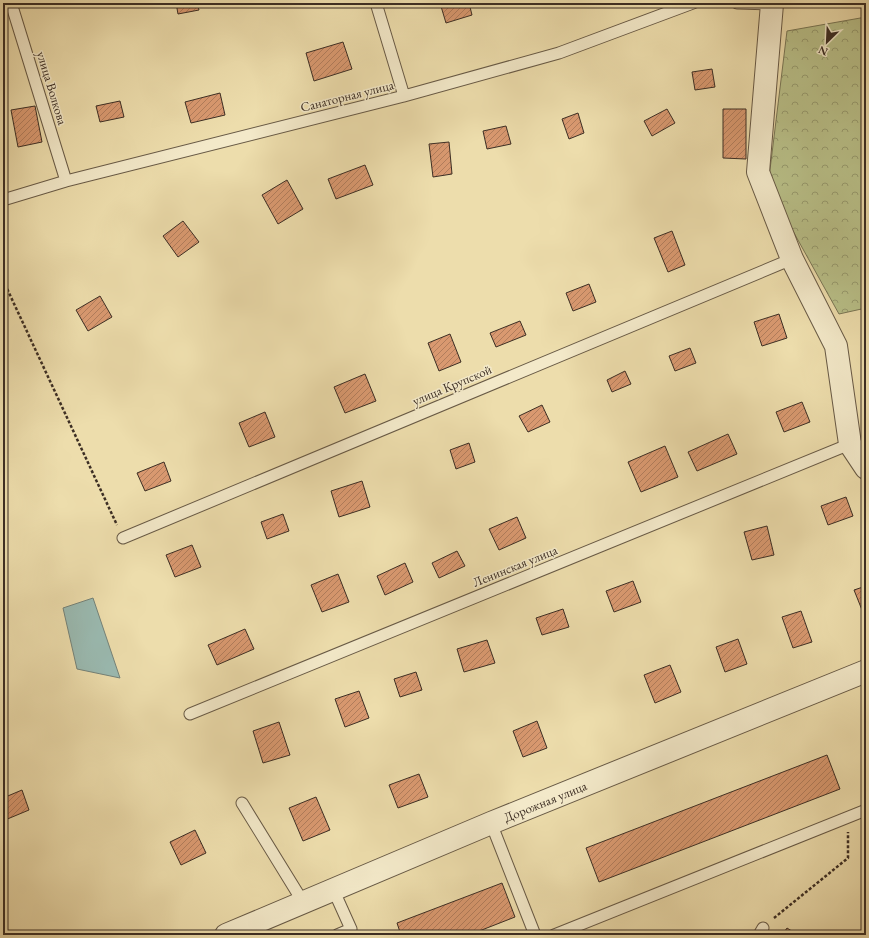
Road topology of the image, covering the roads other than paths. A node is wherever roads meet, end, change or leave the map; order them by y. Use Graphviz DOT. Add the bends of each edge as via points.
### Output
graph roads {
  1 [pos="11,3"];
  2 [pos="376,3"];
  3 [pos="693,3"];
  4 [pos="737,3"];
  5 [pos="777,4"];
  6 [pos="404,96"];
  7 [pos="66,181"];
  8 [pos="3,200"];
  9 [pos="792,259"];
  10 [pos="850,444"];
  11 [pos="866,468"];
  12 [pos="123,538"];
  13 [pos="866,671"];
  14 [pos="190,714"];
  15 [pos="242,804"];
  16 [pos="866,810"];
  17 [pos="491,823"];
  18 [pos="333,889"];
  19 [pos="303,902"];
  20 [pos="353,932"];
  21 [pos="531,934"];
  22 [pos="226,935"];
  23 [pos="337,935"];
  24 [pos="554,935"];
  1 -- 7 [label="lane, улица Волкова"];
  2 -- 6 [label="lane"];
  3 -- 6 [label="lane, Санаторная улица" via="559,53"];
  4 -- 5 [label="lane"];
  5 -- 9 [label="street" via="758,172"];
  6 -- 7 [label="lane, Санаторная улица"];
  7 -- 8 [label="lane, Санаторная улица"];
  9 -- 10 [label="street" via="836,346"];
  9 -- 12 [label="lane, улица Крупской"];
  10 -- 11 [label="street"];
  10 -- 14 [label="lane, Ленинская улица"];
  13 -- 17 [label="street, Дорожная улица"];
  15 -- 19 [label="lane"];
  16 -- 24 [label="lane"];
  17 -- 18 [label="street, Дорожная улица"];
  17 -- 21 [label="lane"];
  18 -- 19 [label="street, Дорожная улица"];
  18 -- 20 [label="lane"];
  19 -- 22 [label="street, Дорожная улица"];
  20 -- 23 [label="lane"];
}
